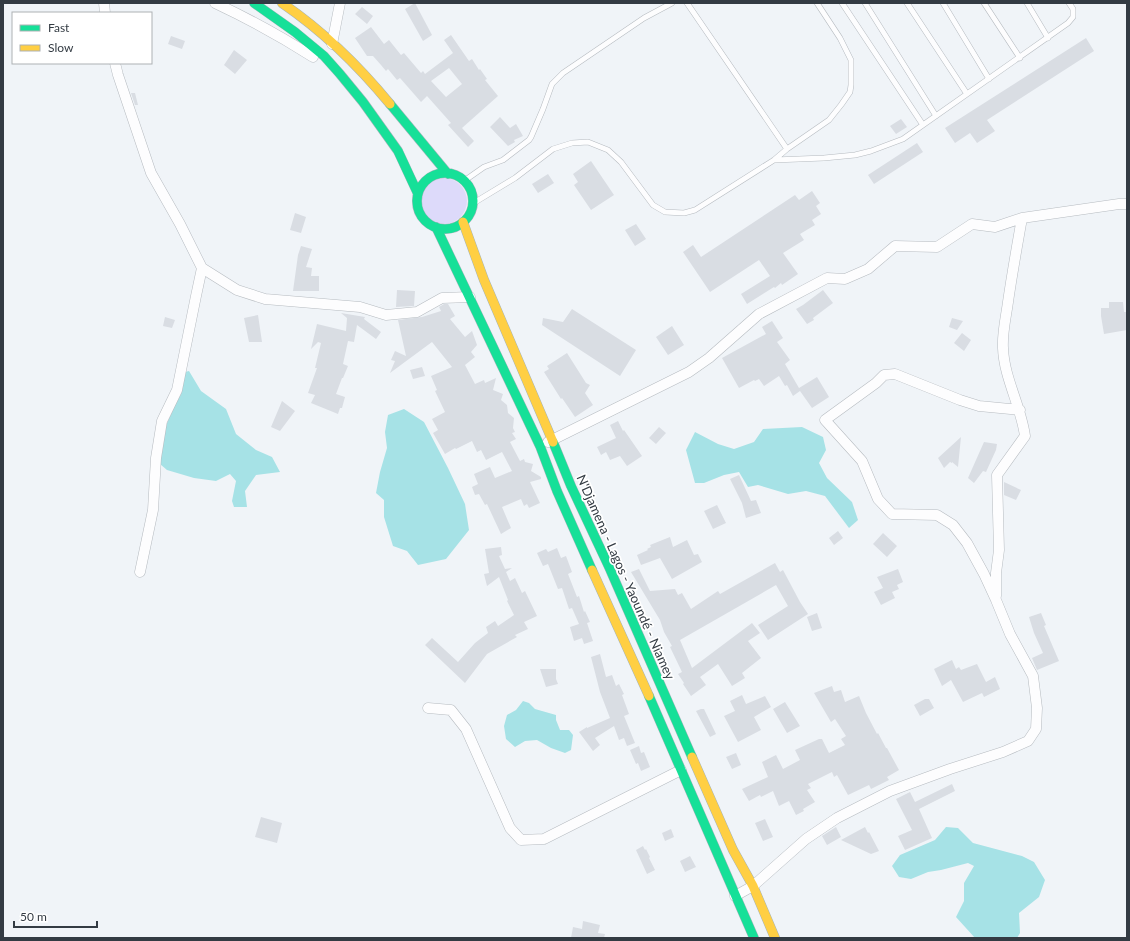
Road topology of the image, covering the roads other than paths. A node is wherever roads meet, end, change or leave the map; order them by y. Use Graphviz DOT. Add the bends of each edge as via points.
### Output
graph roads {
  1 [pos="215,3"];
  2 [pos="254,3"];
  3 [pos="282,3"];
  4 [pos="340,3"];
  5 [pos="672,3"];
  6 [pos="687,3"];
  7 [pos="817,3"];
  8 [pos="842,3"];
  9 [pos="865,3"];
  10 [pos="907,3"];
  11 [pos="943,3"];
  12 [pos="984,3"];
  13 [pos="1027,3"];
  14 [pos="1069,3"];
  15 [pos="1048,38"];
  16 [pos="333,42"];
  17 [pos="324,56"];
  18 [pos="1020,58"];
  19 [pos="115,64"];
  20 [pos="340,74"];
  21 [pos="989,79"];
  22 [pos="967,94"];
  23 [pos="936,116"];
  24 [pos="923,125"];
  25 [pos="787,149"];
  26 [pos="774,160"];
  27 [pos="448,174"];
  28 [pos="464,181"];
  29 [pos="418,194"];
  30 [pos="472,204"];
  31 [pos="1127,204"];
  32 [pos="1022,218"];
  33 [pos="464,222"];
  34 [pos="436,227"];
  35 [pos="202,268"];
  36 [pos="470,297"];
  37 [pos="1020,410"];
  38 [pos="552,440"];
  39 [pos="540,446"];
  40 [pos="140,572"];
  41 [pos="996,600"];
  42 [pos="428,708"];
  43 [pos="681,770"];
  44 [pos="753,886"];
  45 [pos="735,896"];
  46 [pos="754,938"];
  47 [pos="775,938"];
  1 -- 20 [label="street" via="292,43"];
  2 -- 17 [label="highway"];
  3 -- 16 [label="highway"];
  4 -- 16 [label="street"];
  5 -- 28 [label="lane" via="644,18 563,73 552,84 531,137 503,160"];
  6 -- 25 [label="lane"];
  7 -- 25 [label="lane" via="851,60 850,92 830,120"];
  8 -- 24 [label="lane"];
  9 -- 23 [label="lane"];
  10 -- 22 [label="lane"];
  11 -- 21 [label="lane"];
  12 -- 18 [label="lane"];
  13 -- 15 [label="lane"];
  14 -- 15 [label="lane" via="1073,9 1073,17"];
  15 -- 18 [label="lane"];
  16 -- 17 [label="street"];
  16 -- 27 [label="highway" via="380,92"];
  17 -- 20 [label="highway"];
  18 -- 21 [label="lane"];
  19 -- 35 [label="street" via="151,173"];
  20 -- 29 [label="highway" via="398,151"];
  21 -- 22 [label="lane"];
  22 -- 23 [label="lane"];
  23 -- 24 [label="lane"];
  24 -- 26 [label="lane" via="903,139 855,155"];
  25 -- 26 [label="lane"];
  26 -- 30 [label="lane" via="695,210 684,213 665,212 652,205 621,162 608,150 588,142 572,143 553,149 515,178"];
  27 -- 28 [label="highway"];
  27 -- 29 [label="highway" via="440,174 426,180"];
  28 -- 30 [label="highway" via="472,195"];
  29 -- 34 [label="highway" via="417,202 421,214 428,223"];
  30 -- 33 [label="highway"];
  31 -- 32 [label="street"];
  32 -- 37 [label="street" via="1003,348"];
  32 -- 38 [label="street" via="995,227 972,224 937,247 894,246 868,269 845,280 828,278 759,314 689,372"];
  33 -- 34 [label="highway" via="450,228"];
  33 -- 38 [label="highway, N'Djamena - Lagos - Yaoundé - Niamey" via="484,280"];
  34 -- 36 [label="highway, N'Djamena - Lagos - Yaoundé - Niamey"];
  35 -- 36 [label="street" via="237,290 266,299 360,307 386,315 417,312 442,298"];
  35 -- 40 [label="street" via="177,390 162,422 156,458 154,510"];
  36 -- 39 [label="highway, N'Djamena - Lagos - Yaoundé - Niamey"];
  37 -- 41 [label="street" via="1025,436 997,475 999,550"];
  37 -- 41 [label="street" via="979,406 894,374 884,375 825,420 862,461 878,499 892,514 937,515 954,525 967,543"];
  38 -- 39 [label="street"];
  38 -- 44 [label="highway, N'Djamena - Lagos - Yaoundé - Niamey" via="733,850"];
  39 -- 43 [label="highway, N'Djamena - Lagos - Yaoundé - Niamey" via="557,491"];
  41 -- 44 [label="street" via="1010,634 1033,676 1037,708 1036,729 1028,741 890,791 838,818 806,839"];
  42 -- 43 [label="street" via="451,710 466,729 510,828 521,840 544,839"];
  43 -- 45 [label="highway, N'Djamena - Lagos - Yaoundé - Niamey"];
  44 -- 45 [label="street"];
  44 -- 47 [label="highway, N'Djamena - Lagos - Yaoundé - Niamey"];
  45 -- 46 [label="highway, N'Djamena - Lagos - Yaoundé - Niamey"];
}
